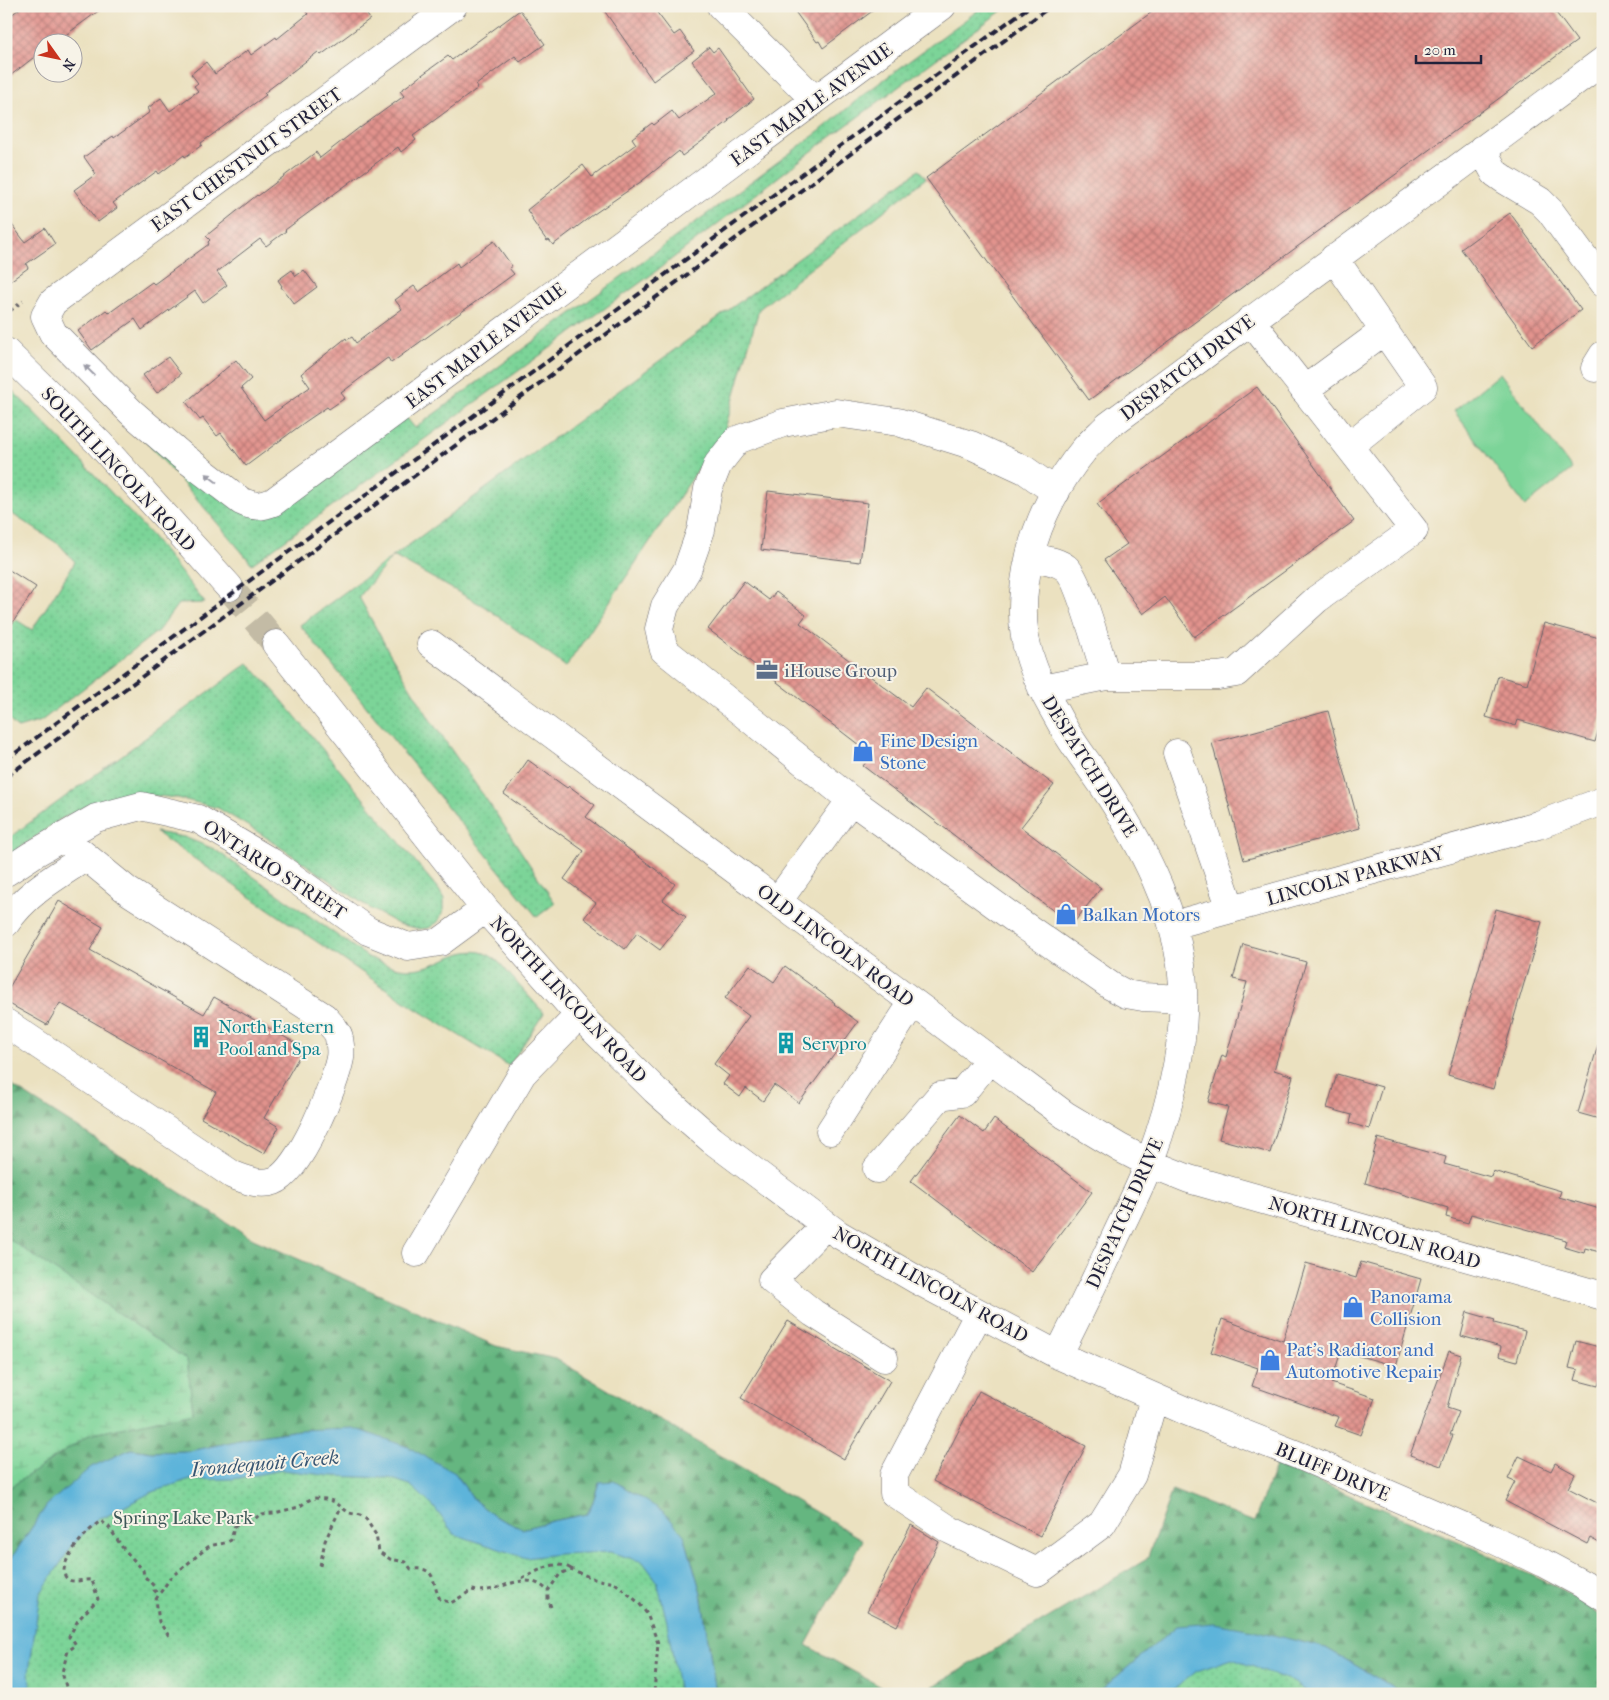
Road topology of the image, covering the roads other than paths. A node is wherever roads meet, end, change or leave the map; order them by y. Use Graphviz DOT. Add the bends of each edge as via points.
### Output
graph roads {
  1 [pos="453,6"];
  2 [pos="721,6"];
  3 [pos="942,6"];
  4 [pos="1603,61"];
  5 [pos="815,100"];
  6 [pos="1482,149"];
  7 [pos="1334,258"];
  8 [pos="1603,283"];
  9 [pos="46,316"];
  10 [pos="1250,320"];
  11 [pos="1384,330"];
  12 [pos="6,352"];
  13 [pos="1304,390"];
  14 [pos="1349,446"];
  15 [pos="1056,492"];
  16 [pos="1030,557"];
  17 [pos="229,587"];
  18 [pos="276,644"];
  19 [pos="432,644"];
  20 [pos="1106,676"];
  21 [pos="1042,689"];
  22 [pos="1177,753"];
  23 [pos="851,800"];
  24 [pos="1603,801"];
  25 [pos="62,837"];
  26 [pos="86,857"];
  27 [pos="6,872"];
  28 [pos="778,901"];
  29 [pos="485,909"];
  30 [pos="1231,909"];
  31 [pos="6,923"];
  32 [pos="1173,925"];
  33 [pos="1183,999"];
  34 [pos="913,1002"];
  35 [pos="579,1015"];
  36 [pos="6,1023"];
  37 [pos="990,1059"];
  38 [pos="830,1131"];
  39 [pos="1149,1163"];
  40 [pos="876,1170"];
  41 [pos="826,1225"];
  42 [pos="416,1254"];
  43 [pos="1603,1296"];
  44 [pos="979,1313"];
  45 [pos="1058,1355"];
  46 [pos="884,1358"];
  47 [pos="1154,1398"];
  48 [pos="1603,1597"];
  1 -- 9 [label="street, EAST CHESTNUT STREET" via="53,302"];
  2 -- 5 [label="street"];
  3 -- 5 [label="street, EAST MAPLE AVENUE"];
  4 -- 6 [label="street, DESPATCH DRIVE"];
  5 -- 9 [label="street, EAST MAPLE AVENUE, one-way" via="273,502 262,506 250,506 241,501 132,412 53,333"];
  6 -- 7 [label="street, DESPATCH DRIVE"];
  6 -- 8 [label="street" via="1495,173 1540,200"];
  7 -- 10 [label="street, DESPATCH DRIVE"];
  7 -- 11 [label="street"];
  10 -- 13 [label="street"];
  10 -- 15 [label="street, DESPATCH DRIVE" via="1108,426 1083,451"];
  11 -- 13 [label="street"];
  11 -- 14 [label="street" via="1423,387"];
  12 -- 17 [label="street, SOUTH LINCOLN ROAD" via="99,443"];
  13 -- 14 [label="street"];
  14 -- 20 [label="street" via="1414,530 1317,600 1236,673 1218,676"];
  15 -- 16 [label="street, DESPATCH DRIVE" via="1046,510"];
  15 -- 23 [label="street" via="1025,470 971,445 898,422 836,413 783,423 736,440 718,464 708,489 701,530 687,570 665,606 659,629 664,650"];
  16 -- 20 [label="street" via="1058,563 1068,569 1077,583"];
  16 -- 21 [label="street, DESPATCH DRIVE" via="1022,602 1023,629 1029,658"];
  18 -- 29 [label="street, NORTH LINCOLN ROAD"];
  19 -- 28 [label="street, OLD LINCOLN ROAD"];
  20 -- 21 [label="street"];
  21 -- 32 [label="street, DESPATCH DRIVE" via="1068,736 1128,825 1154,874"];
  22 -- 30 [label="street"];
  23 -- 28 [label="street"];
  23 -- 33 [label="street" via="1111,986 1126,994 1142,997"];
  24 -- 30 [label="street, LINCOLN PARKWAY" via="1538,825"];
  25 -- 26 [label="street"];
  25 -- 27 [label="street, ONTARIO STREET"];
  25 -- 29 [label="street, ONTARIO STREET" via="96,818 142,806 198,819 271,862 368,931 408,947 440,942"];
  26 -- 31 [label="street" via="34,892"];
  26 -- 36 [label="street" via="128,891 324,1017 339,1035 340,1055 324,1109 291,1168 275,1181 257,1183 233,1175"];
  28 -- 34 [label="street, OLD LINCOLN ROAD"];
  29 -- 35 [label="street, NORTH LINCOLN ROAD"];
  30 -- 32 [label="street, LINCOLN PARKWAY"];
  32 -- 33 [label="street, DESPATCH DRIVE"];
  33 -- 39 [label="street, DESPATCH DRIVE" via="1172,1086"];
  34 -- 37 [label="street, OLD LINCOLN ROAD"];
  34 -- 38 [label="street"];
  35 -- 41 [label="street, NORTH LINCOLN ROAD" via="655,1090 712,1140"];
  35 -- 42 [label="street" via="522,1074"];
  37 -- 39 [label="street, OLD LINCOLN ROAD" via="1065,1115"];
  37 -- 40 [label="street" via="962,1093 940,1096"];
  39 -- 43 [label="street, NORTH LINCOLN ROAD" via="1198,1181"];
  39 -- 45 [label="street, DESPATCH DRIVE"];
  41 -- 44 [label="street, NORTH LINCOLN ROAD"];
  41 -- 46 [label="street" via="772,1280 813,1313"];
  44 -- 45 [label="street, NORTH LINCOLN ROAD"];
  44 -- 47 [label="street" via="894,1475 894,1493 950,1530 1037,1572 1102,1524 1132,1475"];
  45 -- 47 [label="street, BLUFF DRIVE"];
  47 -- 48 [label="street, BLUFF DRIVE" via="1305,1458 1488,1537 1543,1562"];
}
